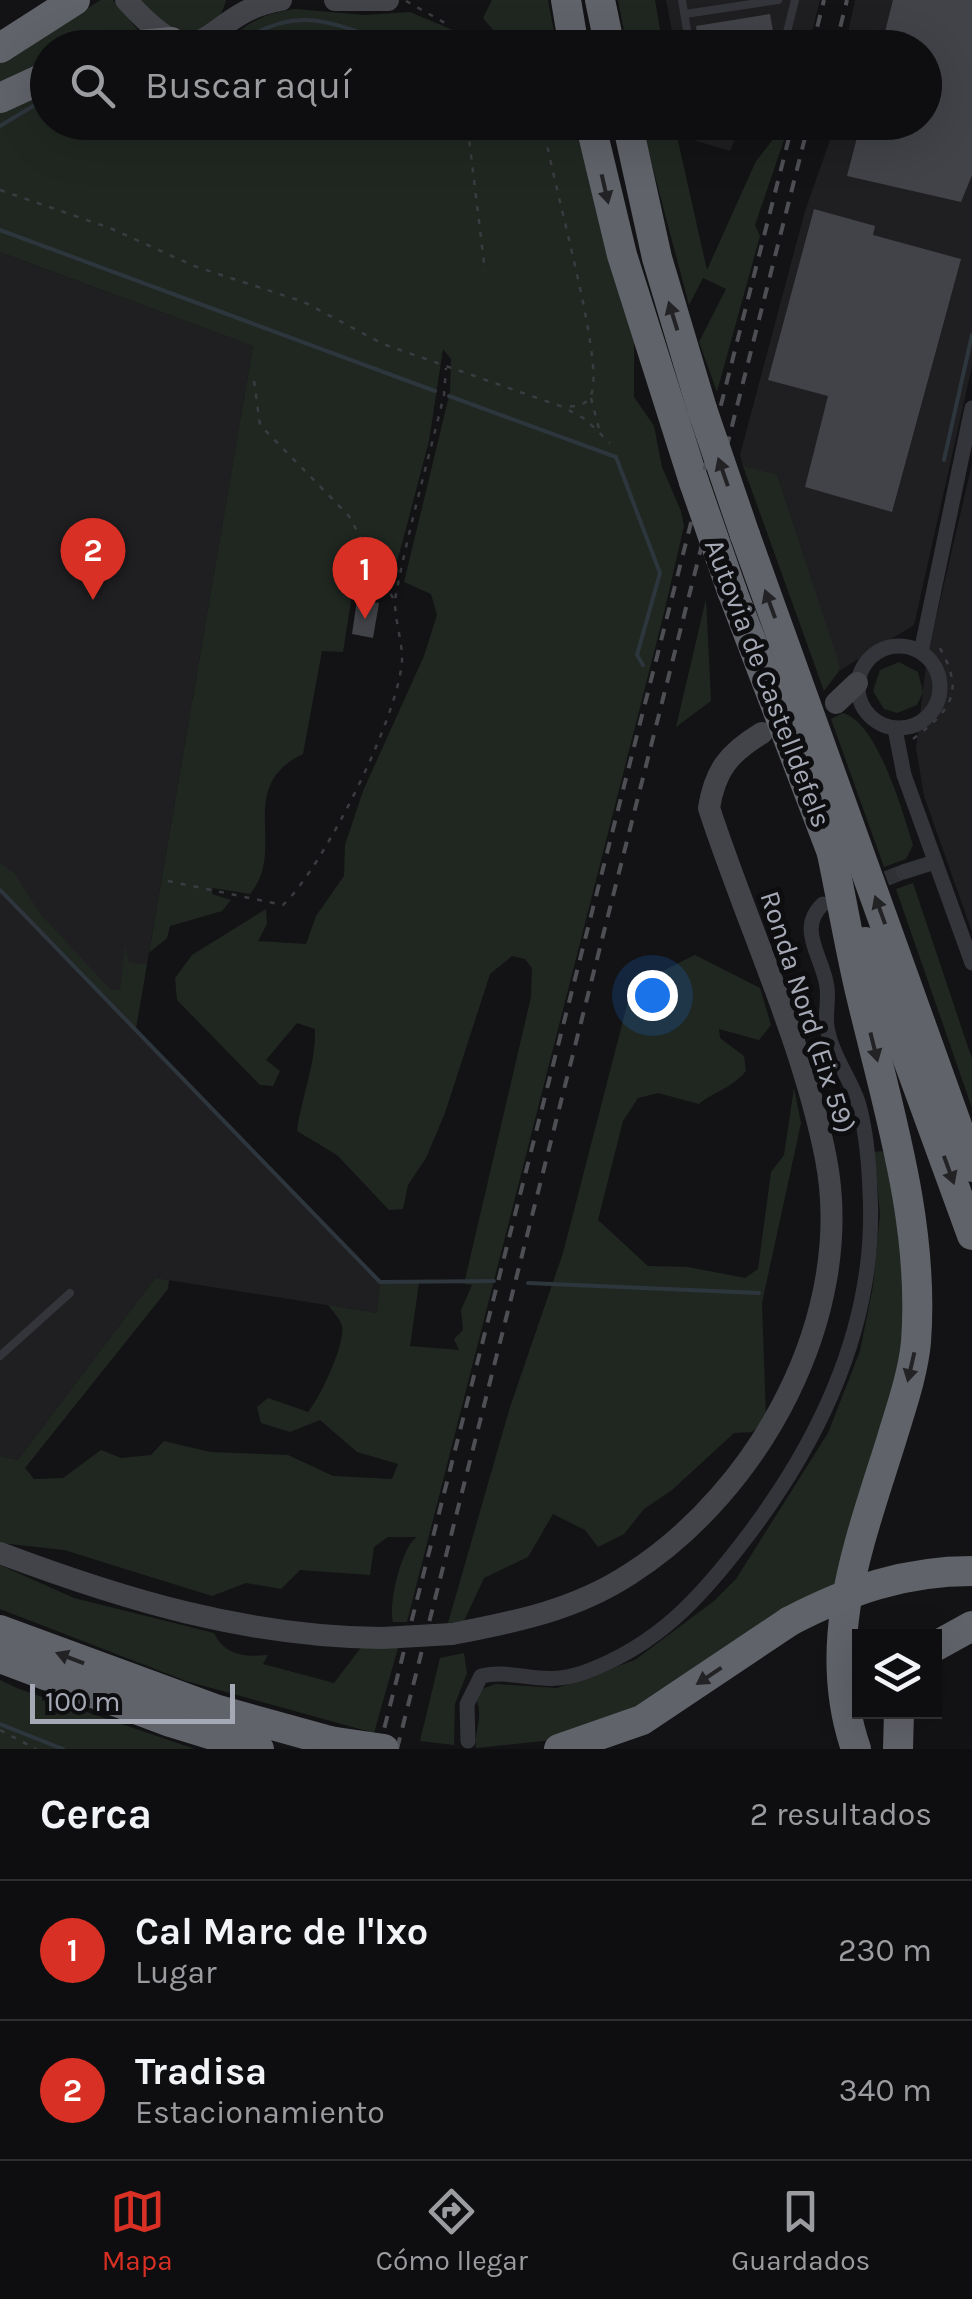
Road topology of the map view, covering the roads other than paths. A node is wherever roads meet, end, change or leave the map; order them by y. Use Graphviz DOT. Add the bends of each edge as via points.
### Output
graph roads {
  1 [pos="126,0"];
  2 [pos="233,0"];
  3 [pos="281,0"];
  4 [pos="338,0"];
  5 [pos="388,0"];
  6 [pos="566,0"];
  7 [pos="600,0"];
  8 [pos="682,0"];
  9 [pos="778,0"];
  10 [pos="795,0"];
  11 [pos="62,8"];
  12 [pos="684,14"];
  13 [pos="157,30"];
  14 [pos="220,30"];
  15 [pos="571,30"];
  16 [pos="606,30"];
  17 [pos="687,30"];
  18 [pos="788,30"];
  19 [pos="0,48"];
  20 [pos="30,84"];
  21 [pos="0,98"];
  22 [pos="594,140"];
  23 [pos="630,140"];
  24 [pos="972,408"];
  25 [pos="924,624"];
  26 [pos="904,646"];
  27 [pos="921,652"];
  28 [pos="895,729"];
  29 [pos="762,733"];
  30 [pos="831,849"];
  31 [pos="935,862"];
  32 [pos="904,872"];
  33 [pos="823,904"];
  34 [pos="972,963"];
  35 [pos="972,1166"];
  36 [pos="972,1235"];
  37 [pos="70,1293"];
  38 [pos="0,1356"];
  39 [pos="0,1553"];
  40 [pos="972,1571"];
  41 [pos="972,1626"];
  42 [pos="0,1630"];
  43 [pos="942,1643"];
  44 [pos="0,1658"];
  45 [pos="899,1719"];
  46 [pos="468,1741"];
  47 [pos="344,1745"];
  48 [pos="259,1749"];
  49 [pos="384,1749"];
  50 [pos="559,1749"];
  51 [pos="856,1749"];
  52 [pos="898,1749"];
  1 -- 13 [label="main road"];
  2 -- 14 [label="main road"];
  3 -- 14 [label="main road" via="261,4"];
  4 -- 5 [label="main road"];
  6 -- 15 [label="highway"];
  7 -- 16 [label="highway"];
  8 -- 12 [label="lane"];
  9 -- 12 [label="lane"];
  10 -- 18 [label="lane"];
  11 -- 19 [label="highway"];
  12 -- 17 [label="lane"];
  20 -- 21 [label="highway"];
  22 -- 30 [label="highway, Autovia de Castelldefels, one-way, bridge" via="622,255 694,482"];
  35 -- 23 [label="highway, Autovia de Castelldefels, one-way, bridge" via="702,409"];
  24 -- 25 [label="street"];
  25 -- 26 [label="street"];
  25 -- 27 [label="street"];
  26 -- 27 [label="street"];
  26 -- 28 [label="street" via="869,658 859,694 875,722"];
  27 -- 28 [label="street" via="940,679 937,704 920,723"];
  28 -- 31 [label="street"];
  29 -- 39 [label="main road, Ronda Nord (Eix 59), bridge" via="724,762 709,808 826,1161 829,1243 814,1328 792,1388 714,1502 630,1574 586,1598 536,1618 452,1634 307,1637 228,1624 91,1587"];
  30 -- 36 [label="highway, Autovia de Castelldefels, one-way"];
  30 -- 51 [label="highway, one-way" via="904,1166 917,1277 916,1346 852,1558 840,1628 843,1696"];
  31 -- 32 [label="street"];
  31 -- 34 [label="street"];
  33 -- 46 [label="street" via="809,928 827,985 827,1032 858,1104 872,1230 851,1346 818,1431 768,1511 699,1599 634,1652 584,1673 554,1682 481,1676 467,1704"];
  37 -- 38 [label="lane"];
  40 -- 50 [label="highway, one-way, bridge" via="934,1571 864,1586 790,1622 642,1720"];
  41 -- 43 [label="highway"];
  47 -- 42 [label="highway, one-way" via="143,1685"];
  44 -- 48 [label="highway"];
  45 -- 52 [label="highway"];
  47 -- 49 [label="highway, bridge"];
}
